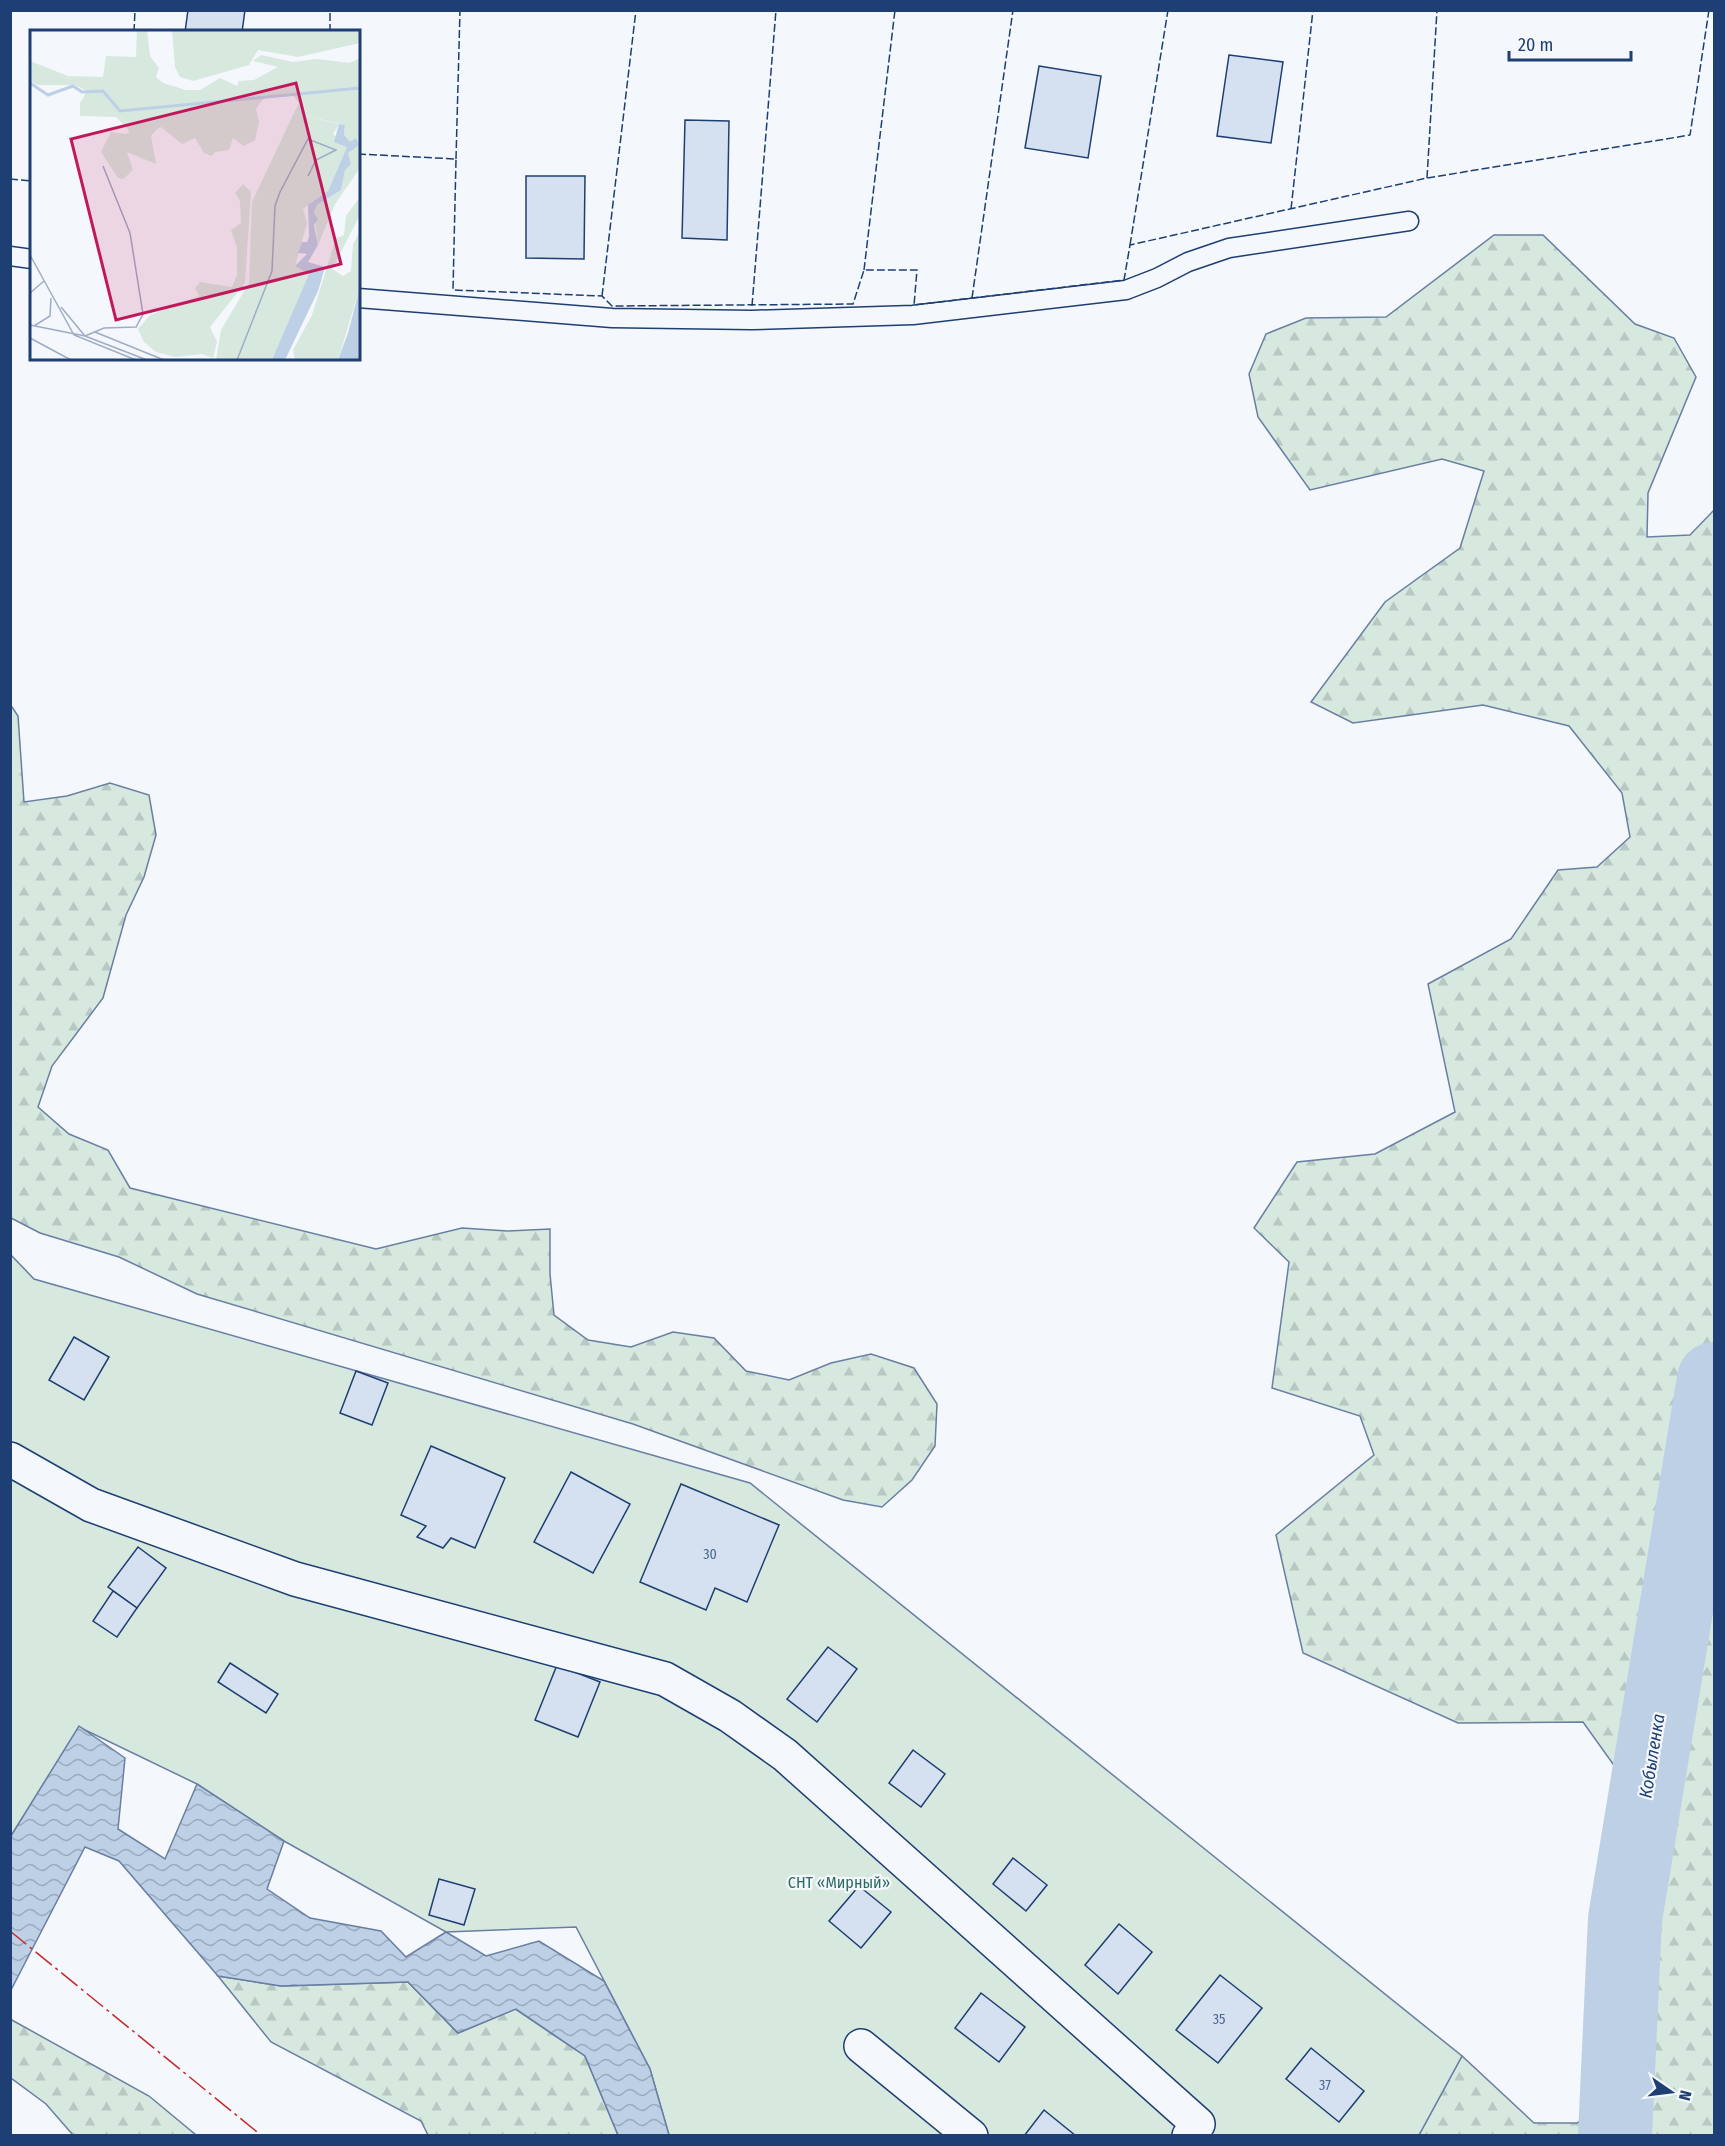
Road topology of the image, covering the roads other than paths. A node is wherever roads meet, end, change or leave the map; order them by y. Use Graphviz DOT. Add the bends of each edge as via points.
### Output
graph roads {
  1 [pos="1409,221"];
  2 [pos="10,256"];
  3 [pos="30,260"];
  4 [pos="360,298"];
  5 [pos="10,1459"];
  6 [pos="861,2046"];
  7 [pos="971,2136"];
  8 [pos="1189,2136"];
  1 -- 4 [label="lane" via="1229,248 1188,261 1126,290 913,315 752,320 612,318"];
  2 -- 3 [label="lane"];
  5 -- 8 [label="street" via="91,1505 284,1575 665,1679 730,1716 785,1755 1198,2124"];
  6 -- 7 [label="street"];
}
